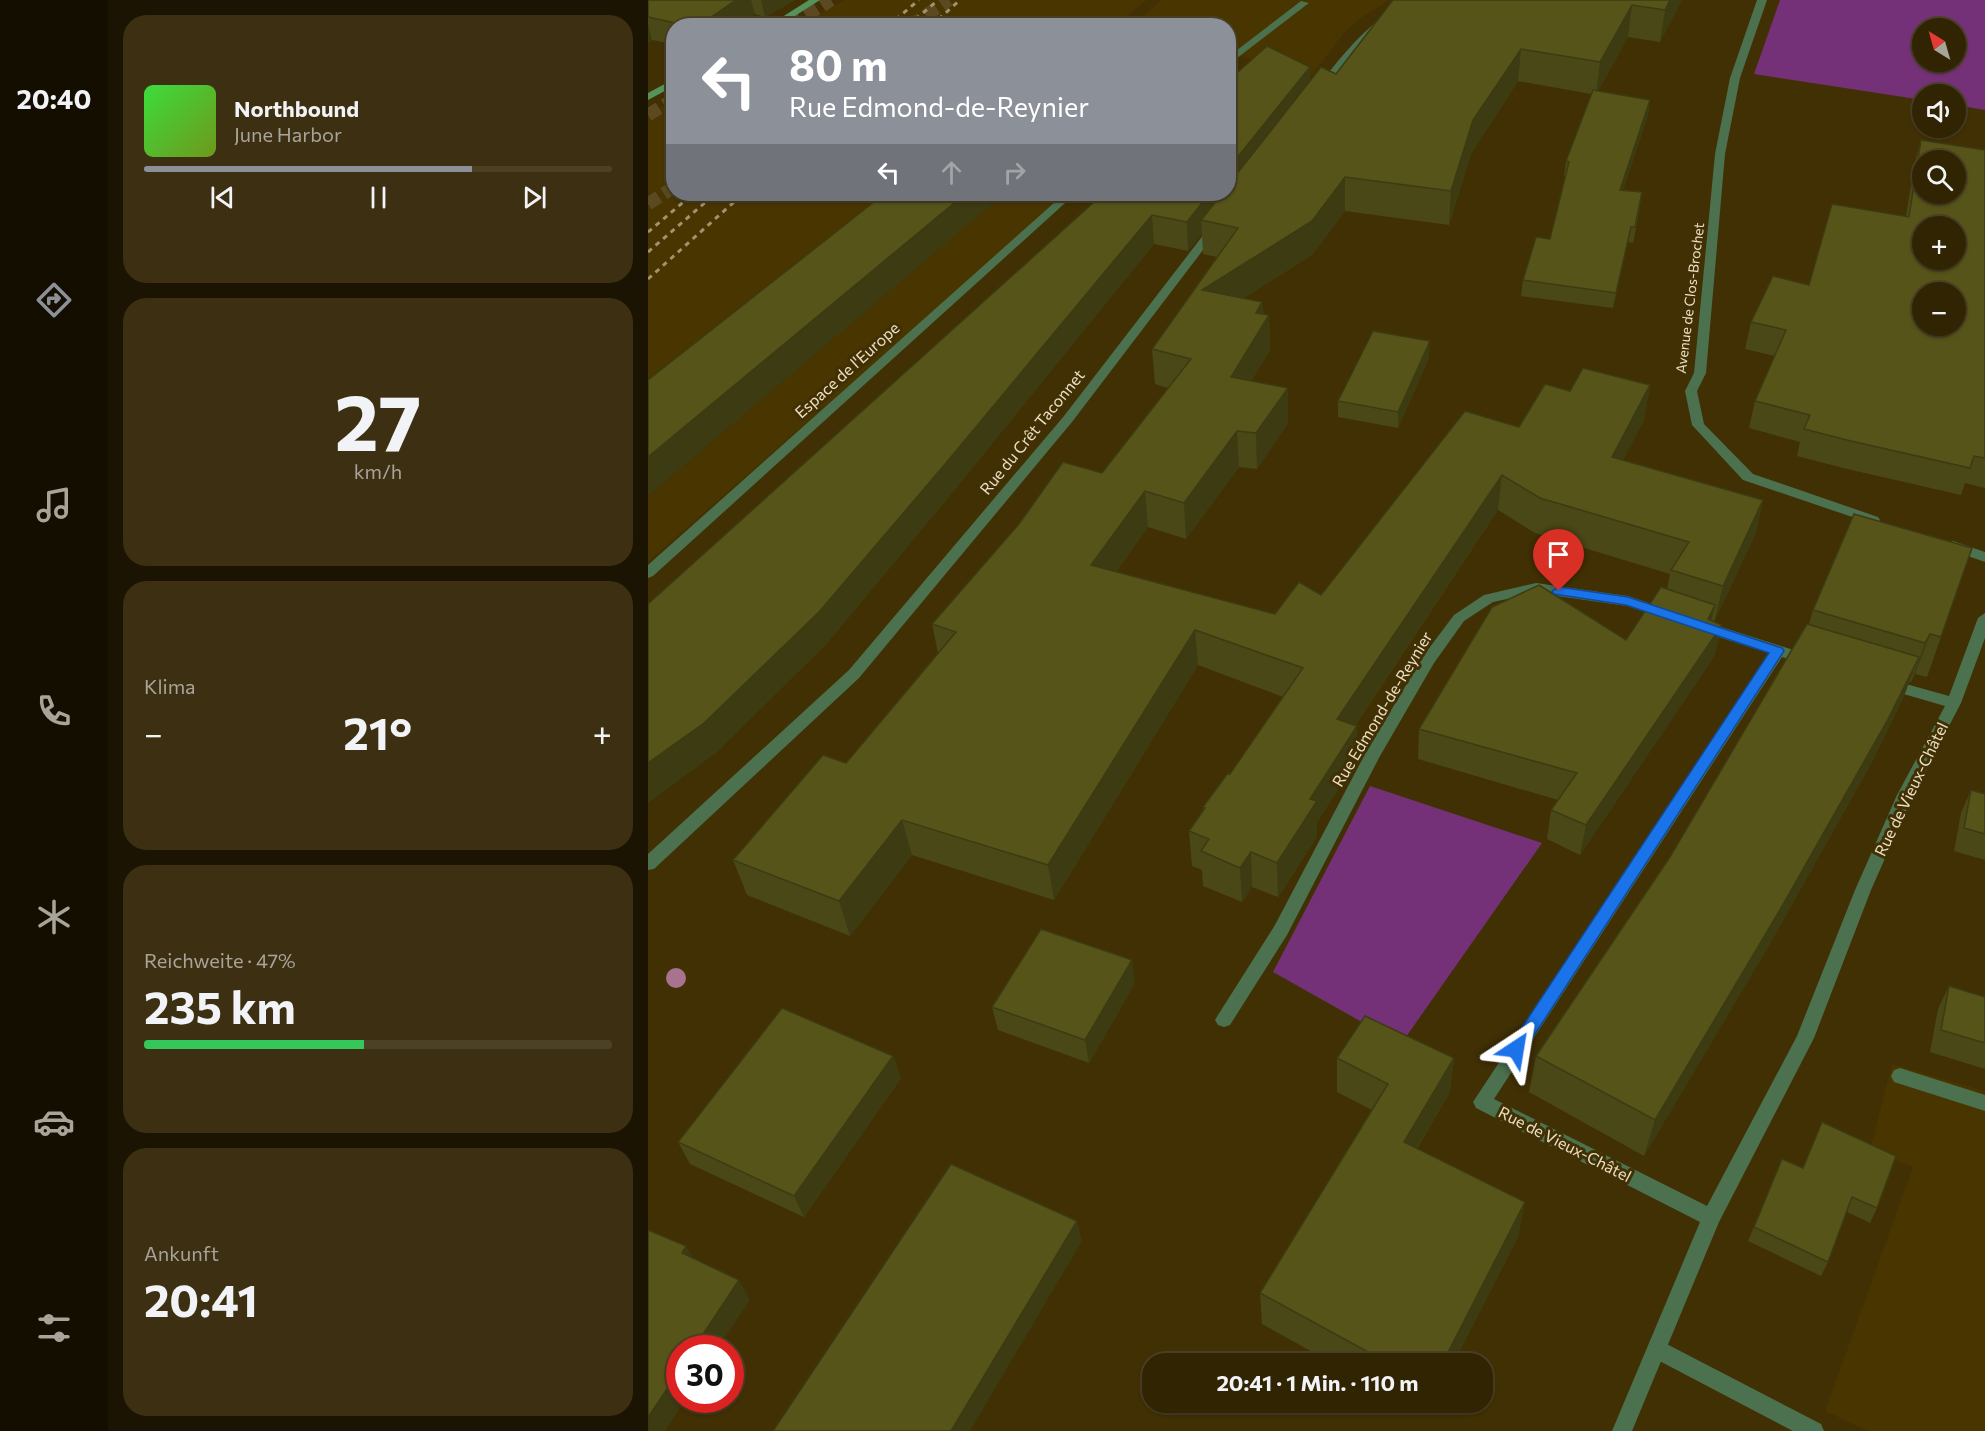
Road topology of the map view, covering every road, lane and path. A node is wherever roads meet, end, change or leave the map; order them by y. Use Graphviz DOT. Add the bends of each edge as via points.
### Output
graph roads {
  1 [pos="816,0"];
  2 [pos="1416,0"];
  3 [pos="1762,0"];
  4 [pos="1304,3"];
  5 [pos="786,18"];
  6 [pos="1236,56"];
  7 [pos="666,87"];
  8 [pos="648,97"];
  9 [pos="1310,103"];
  10 [pos="1062,201"];
  11 [pos="1226,213"];
  12 [pos="1884,524"];
  13 [pos="1940,542"];
  14 [pos="1985,557"];
  15 [pos="648,573"];
  16 [pos="1985,618"];
  17 [pos="1778,651"];
  18 [pos="1822,664"];
  19 [pos="1877,680"];
  20 [pos="1954,703"];
  21 [pos="648,864"];
  22 [pos="1224,1020"];
  23 [pos="1900,1076"];
  24 [pos="1985,1103"];
  25 [pos="1711,1218"];
  26 [pos="1657,1349"];
  27 [pos="1622,1431"];
  28 [pos="1814,1431"];
  1 -- 5 [label="main road"];
  2 -- 9 [label="street" via="1375,24"];
  3 -- 12 [label="street, Avenue de Clos-Brochet" via="1735,78 1720,154 1700,373 1691,391 1698,425 1748,477"];
  4 -- 6 [label="street"];
  7 -- 8 [label="main road"];
  10 -- 15 [label="street, Espace de l'Europe"];
  11 -- 21 [label="street, Rue du Crêt Taconnet" via="1068,419 854,674"];
  13 -- 14 [label="street"];
  16 -- 20 [label="street, Rue de Vieux-Châtel"];
  17 -- 18 [label="street, Rue Edmond-de-Reynier"];
  17 -- 22 [label="street, Rue Edmond-de-Reynier" via="1628,601 1536,588 1490,598 1459,618 1373,754 1281,930"];
  17 -- 25 [label="street, Rue de Vieux-Châtel" via="1482,1102"];
  19 -- 20 [label="street"];
  20 -- 25 [label="street, Rue de Vieux-Châtel" via="1905,795 1805,1038"];
  23 -- 24 [label="street"];
  25 -- 26 [label="street, Rue de Vieux-Châtel"];
  26 -- 27 [label="street, Rue de Vieux-Châtel"];
  26 -- 28 [label="street"];
}
